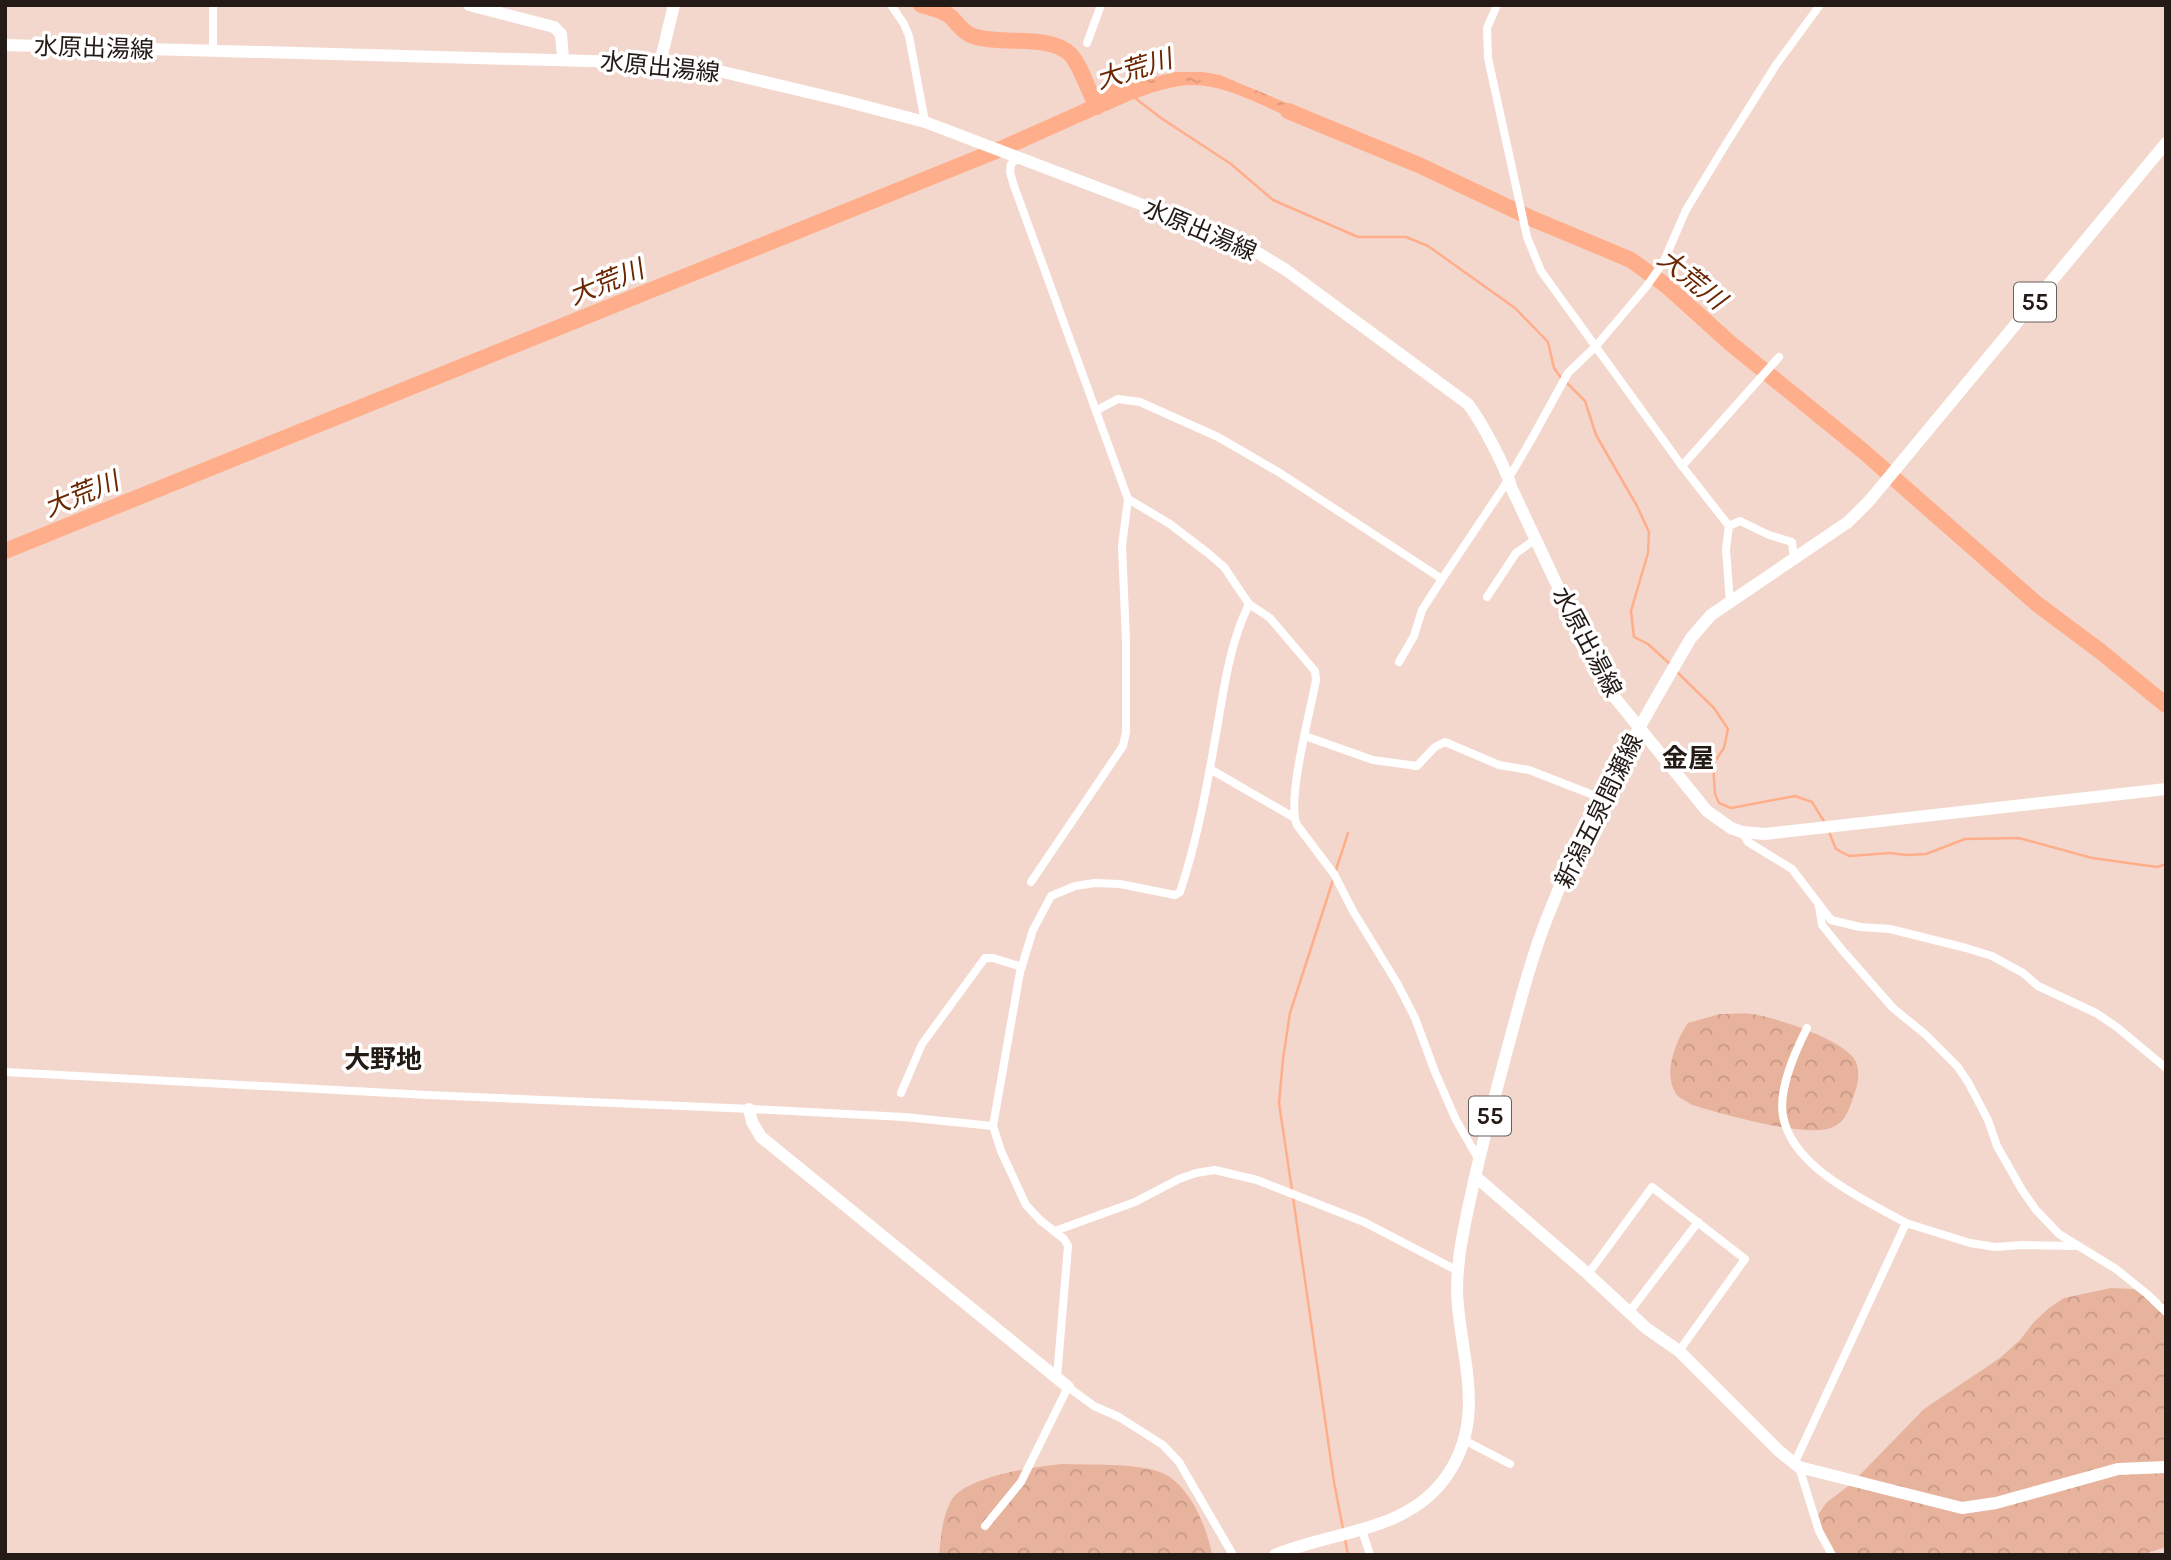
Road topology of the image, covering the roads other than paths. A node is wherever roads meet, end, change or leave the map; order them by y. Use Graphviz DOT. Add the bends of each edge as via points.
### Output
graph roads {
  1 [pos="213,5"];
  2 [pos="469,5"];
  3 [pos="674,5"];
  4 [pos="891,5"];
  5 [pos="1101,5"];
  6 [pos="1497,5"];
  7 [pos="1820,5"];
  8 [pos="1087,43"];
  9 [pos="5,45"];
  10 [pos="213,51"];
  11 [pos="563,59"];
  12 [pos="660,63"];
  13 [pos="925,122"];
  14 [pos="2166,142"];
  15 [pos="1012,157"];
  16 [pos="1596,346"];
  17 [pos="1779,357"];
  18 [pos="1097,410"];
  19 [pos="1682,466"];
  20 [pos="1508,477"];
  21 [pos="1128,499"];
  22 [pos="1729,526"];
  23 [pos="1536,539"];
  24 [pos="1794,558"];
  25 [pos="1442,579"];
  26 [pos="1487,597"];
  27 [pos="1730,603"];
  28 [pos="1249,604"];
  29 [pos="1399,662"];
  30 [pos="1639,730"];
  31 [pos="1305,736"];
  32 [pos="1210,769"];
  33 [pos="2166,789"];
  34 [pos="1601,798"];
  35 [pos="1293,817"];
  36 [pos="1742,832"];
  37 [pos="1031,882"];
  38 [pos="1819,906"];
  39 [pos="1022,967"];
  40 [pos="1807,1028"];
  41 [pos="2166,1068"];
  42 [pos="5,1072"];
  43 [pos="901,1093"];
  44 [pos="749,1109"];
  45 [pos="993,1126"];
  46 [pos="1479,1160"];
  47 [pos="1476,1177"];
  48 [pos="1698,1222"];
  49 [pos="1906,1223"];
  50 [pos="1055,1231"];
  51 [pos="2076,1246"];
  52 [pos="1458,1271"];
  53 [pos="1588,1274"];
  54 [pos="1630,1311"];
  55 [pos="2166,1312"];
  56 [pos="1679,1351"];
  57 [pos="1057,1377"];
  58 [pos="1069,1387"];
  59 [pos="1464,1440"];
  60 [pos="1510,1464"];
  61 [pos="1797,1464"];
  62 [pos="2166,1467"];
  63 [pos="985,1526"];
  64 [pos="1362,1530"];
  65 [pos="1233,1555"];
  66 [pos="1275,1555"];
  67 [pos="1370,1555"];
  68 [pos="1832,1555"];
  1 -- 10 [label="street"];
  2 -- 11 [label="main road" via="554,27 561,34"];
  3 -- 12 [label="main road"];
  4 -- 13 [label="street" via="909,36"];
  5 -- 8 [label="street"];
  6 -- 16 [label="street" via="1486,41 1527,237 1541,271"];
  7 -- 16 [label="street" via="1726,144 1686,210 1663,263"];
  9 -- 10 [label="main road, 水原出湯線"];
  10 -- 11 [label="main road, 水原出湯線"];
  11 -- 12 [label="main road, 水原出湯線"];
  12 -- 13 [label="main road, 水原出湯線" via="723,72"];
  13 -- 15 [label="main road, 水原出湯線"];
  14 -- 24 [label="main road, 新潟五泉間瀬線 / 55" via="1870,500 1848,522"];
  15 -- 18 [label="street" via="1013,183"];
  15 -- 20 [label="main road, 水原出湯線" via="1240,242 1276,263 1468,404"];
  16 -- 19 [label="street"];
  16 -- 20 [label="street" via="1567,374"];
  17 -- 19 [label="street"];
  18 -- 21 [label="street"];
  18 -- 25 [label="street" via="1118,399 1140,402 1218,436"];
  19 -- 22 [label="street"];
  20 -- 23 [label="main road, 水原出湯線"];
  20 -- 25 [label="street"];
  21 -- 28 [label="street" via="1170,524 1224,567"];
  21 -- 37 [label="street" via="1122,546 1126,641 1123,746"];
  22 -- 24 [label="street" via="1740,521 1791,542"];
  22 -- 27 [label="street"];
  23 -- 26 [label="street" via="1516,553"];
  23 -- 30 [label="main road, 水原出湯線" via="1603,683"];
  24 -- 27 [label="main road, 新潟五泉間瀬線 / 55"];
  25 -- 29 [label="street"];
  27 -- 30 [label="main road, 新潟五泉間瀬線 / 55" via="1700,626"];
  28 -- 31 [label="street" via="1270,618 1315,671"];
  28 -- 32 [label="street" via="1227,668"];
  30 -- 34 [label="main road, 新潟五泉間瀬線 / 55"];
  30 -- 36 [label="main road, 水原出湯線" via="1707,811"];
  31 -- 34 [label="street" via="1373,760 1417,766 1445,742"];
  31 -- 35 [label="street"];
  32 -- 35 [label="street"];
  32 -- 39 [label="street" via="1180,892 1175,895 1095,883 1051,896 1033,930"];
  33 -- 36 [label="main road, 水原出湯線" via="1765,834"];
  34 -- 46 [label="main road, 新潟五泉間瀬線 / 55" via="1547,919"];
  35 -- 46 [label="street" via="1336,876 1397,983 1451,1108"];
  36 -- 38 [label="street" via="1748,842 1792,869"];
  38 -- 41 [label="street" via="1831,920 1890,929 1992,956 2038,986 2096,1013"];
  38 -- 51 [label="street" via="1822,925 1843,951 1893,1007 1957,1066 2022,1190 2059,1234"];
  39 -- 43 [label="street" via="985,958 922,1044"];
  39 -- 45 [label="street"];
  40 -- 49 [label="street" via="1782,1101 1787,1130 1811,1164"];
  42 -- 44 [label="street"];
  44 -- 45 [label="street"];
  44 -- 57 [label="main road" via="761,1137"];
  45 -- 50 [label="street" via="1026,1205"];
  46 -- 47 [label="main road, 新潟五泉間瀬線 / 55"];
  47 -- 52 [label="main road, 新潟五泉間瀬線 / 55"];
  47 -- 53 [label="main road"];
  48 -- 53 [label="street" via="1652,1187"];
  48 -- 54 [label="street"];
  48 -- 56 [label="street" via="1745,1259"];
  49 -- 51 [label="street" via="1995,1247"];
  49 -- 61 [label="street"];
  50 -- 52 [label="street" via="1135,1202 1179,1179 1215,1170 1257,1180 1364,1222"];
  50 -- 57 [label="street" via="1068,1246"];
  51 -- 55 [label="street" via="2116,1269"];
  52 -- 59 [label="main road, 新潟五泉間瀬線 / 55" via="1470,1402"];
  53 -- 54 [label="main road"];
  54 -- 56 [label="main road"];
  56 -- 61 [label="main road"];
  57 -- 58 [label="main road"];
  58 -- 63 [label="street" via="1021,1482"];
  58 -- 65 [label="street" via="1163,1445 1179,1462"];
  59 -- 60 [label="street"];
  59 -- 64 [label="main road, 新潟五泉間瀬線 / 55" via="1439,1486 1407,1513"];
  61 -- 62 [label="main road" via="1962,1508 2118,1469"];
  61 -- 68 [label="street" via="1819,1531"];
  64 -- 66 [label="main road, 新潟五泉間瀬線 / 55"];
  64 -- 67 [label="street"];
}
